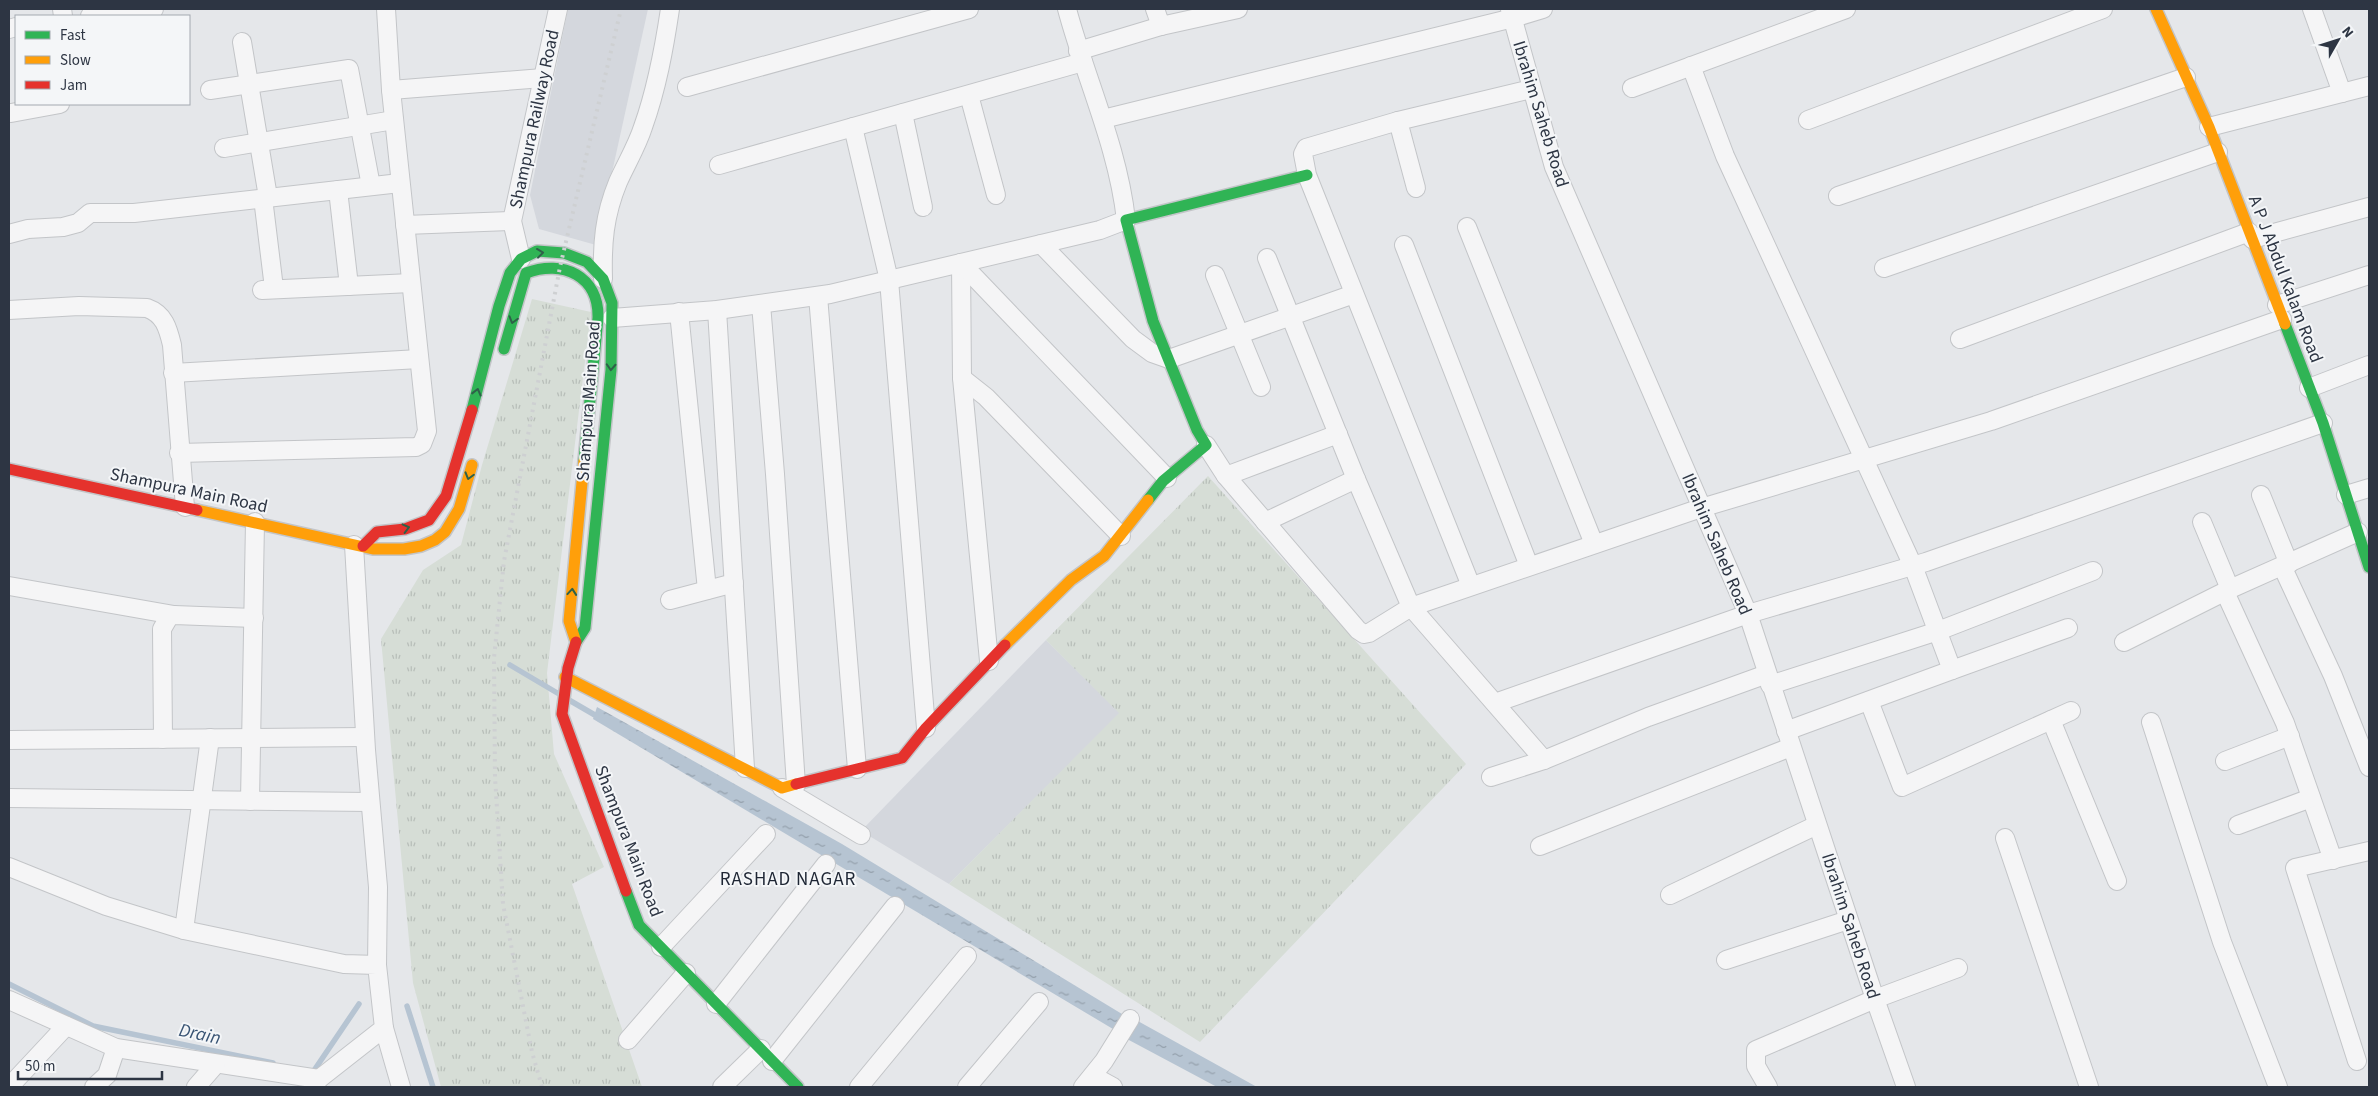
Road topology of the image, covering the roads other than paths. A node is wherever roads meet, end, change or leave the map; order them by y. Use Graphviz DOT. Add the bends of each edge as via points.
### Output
graph roads {
  1 [pos="154,9"];
  2 [pos="386,9"];
  3 [pos="558,9"];
  4 [pos="670,9"];
  5 [pos="969,9"];
  6 [pos="1067,9"];
  7 [pos="1155,9"];
  8 [pos="1238,9"];
  9 [pos="1543,9"];
  10 [pos="1846,9"];
  11 [pos="2103,9"];
  12 [pos="2156,9"];
  13 [pos="2312,9"];
  14 [pos="1512,13"];
  15 [pos="99,15"];
  16 [pos="1161,26"];
  17 [pos="242,42"];
  18 [pos="1081,57"];
  19 [pos="1691,66"];
  20 [pos="2186,77"];
  21 [pos="543,78"];
  22 [pos="250,85"];
  23 [pos="687,86"];
  24 [pos="2369,86"];
  25 [pos="1632,88"];
  26 [pos="1531,89"];
  27 [pos="210,90"];
  28 [pos="391,90"];
  29 [pos="2342,93"];
  30 [pos="969,95"];
  31 [pos="55,105"];
  32 [pos="11,113"];
  33 [pos="903,113"];
  34 [pos="1103,118"];
  35 [pos="394,120"];
  36 [pos="1808,120"];
  37 [pos="1398,121"];
  38 [pos="360,126"];
  39 [pos="854,127"];
  40 [pos="2208,127"];
  41 [pos="258,141"];
  42 [pos="224,148"];
  43 [pos="2218,152"];
  44 [pos="719,165"];
  45 [pos="1307,175"];
  46 [pos="400,183"];
  47 [pos="371,186"];
  48 [pos="1416,188"];
  49 [pos="338,190"];
  50 [pos="996,195"];
  51 [pos="1838,196"];
  52 [pos="265,198"];
  53 [pos="923,207"];
  54 [pos="2369,207"];
  55 [pos="1126,220"];
  56 [pos="512,221"];
  57 [pos="405,225"];
  58 [pos="1467,227"];
  59 [pos="9,234"];
  60 [pos="2250,235"];
  61 [pos="1041,244"];
  62 [pos="1404,245"];
  63 [pos="1267,258"];
  64 [pos="521,259"];
  65 [pos="961,263"];
  66 [pos="1884,268"];
  67 [pos="1214,275"];
  68 [pos="2369,275"];
  69 [pos="603,279"];
  70 [pos="889,280"];
  71 [pos="411,283"];
  72 [pos="350,286"];
  73 [pos="1354,294"];
  74 [pos="818,296"];
  75 [pos="761,304"];
  76 [pos="9,310"];
  77 [pos="717,310"];
  78 [pos="678,312"];
  79 [pos="2280,312"];
  80 [pos="1290,315"];
  81 [pos="612,318"];
  82 [pos="1238,334"];
  83 [pos="1960,339"];
  84 [pos="419,359"];
  85 [pos="502,359"];
  86 [pos="1169,359"];
  87 [pos="2369,365"];
  88 [pos="173,373"];
  89 [pos="962,378"];
  90 [pos="1261,387"];
  91 [pos="2309,388"];
  92 [pos="2324,423"];
  93 [pos="1338,434"];
  94 [pos="1206,444"];
  95 [pos="179,453"];
  96 [pos="475,453"];
  97 [pos="1863,458"];
  98 [pos="9,469"];
  99 [pos="1226,476"];
  100 [pos="1167,478"];
  101 [pos="1356,479"];
  102 [pos="2369,488"];
  103 [pos="2346,495"];
  104 [pos="2261,496"];
  105 [pos="185,507"];
  106 [pos="1702,508"];
  107 [pos="255,522"];
  108 [pos="1265,522"];
  109 [pos="2202,522"];
  110 [pos="2358,532"];
  111 [pos="1121,536"];
  112 [pos="1594,544"];
  113 [pos="358,545"];
  114 [pos="2285,565"];
  115 [pos="1529,566"];
  116 [pos="1913,566"];
  117 [pos="2369,567"];
  118 [pos="2093,571"];
  119 [pos="734,583"];
  120 [pos="9,586"];
  121 [pos="1471,586"];
  122 [pos="707,590"];
  123 [pos="2228,590"];
  124 [pos="670,600"];
  125 [pos="1411,607"];
  126 [pos="1748,614"];
  127 [pos="174,615"];
  128 [pos="254,618"];
  129 [pos="2068,628"];
  130 [pos="1938,631"];
  131 [pos="575,639"];
  132 [pos="2124,642"];
  133 [pos="989,661"];
  134 [pos="1952,670"];
  135 [pos="1769,679"];
  136 [pos="565,681"];
  137 [pos="1869,701"];
  138 [pos="1495,703"];
  139 [pos="2071,711"];
  140 [pos="2051,720"];
  141 [pos="2151,722"];
  142 [pos="926,728"];
  143 [pos="2290,736"];
  144 [pos="365,737"];
  145 [pos="210,738"];
  146 [pos="252,738"];
  147 [pos="163,739"];
  148 [pos="1789,739"];
  149 [pos="9,740"];
  150 [pos="1544,760"];
  151 [pos="2225,761"];
  152 [pos="745,768"];
  153 [pos="857,768"];
  154 [pos="2369,768"];
  155 [pos="1491,776"];
  156 [pos="789,786"];
  157 [pos="9,798"];
  158 [pos="2311,798"];
  159 [pos="200,800"];
  160 [pos="250,801"];
  161 [pos="370,802"];
  162 [pos="2238,824"];
  163 [pos="1817,825"];
  164 [pos="766,834"];
  165 [pos="861,835"];
  166 [pos="2005,838"];
  167 [pos="1540,846"];
  168 [pos="2368,854"];
  169 [pos="2333,860"];
  170 [pos="826,864"];
  171 [pos="9,867"];
  172 [pos="2117,881"];
  173 [pos="1670,895"];
  174 [pos="895,906"];
  175 [pos="1848,920"];
  176 [pos="184,930"];
  177 [pos="661,948"];
  178 [pos="967,956"];
  179 [pos="1726,960"];
  180 [pos="377,965"];
  181 [pos="1958,968"];
  182 [pos="686,972"];
  183 [pos="1875,999"];
  184 [pos="9,1001"];
  185 [pos="1039,1002"];
  186 [pos="716,1004"];
  187 [pos="1130,1019"];
  188 [pos="66,1026"];
  189 [pos="384,1028"];
  190 [pos="628,1040"];
  191 [pos="116,1048"];
  192 [pos="766,1055"];
  193 [pos="2357,1061"];
  194 [pos="216,1064"];
  195 [pos="1088,1081"];
  196 [pos="316,1083"];
  197 [pos="10,1087"];
  198 [pos="94,1087"];
  199 [pos="196,1087"];
  200 [pos="401,1087"];
  201 [pos="722,1087"];
  202 [pos="798,1087"];
  203 [pos="859,1087"];
  204 [pos="967,1087"];
  205 [pos="1113,1087"];
  206 [pos="1768,1087"];
  207 [pos="1906,1087"];
  208 [pos="2089,1087"];
  209 [pos="2278,1087"];
  1 -- 15 [label="street"];
  2 -- 28 [label="street"];
  3 -- 21 [label="street, Shampura Railway Road"];
  4 -- 69 [label="street" via="659,76 643,129 617,184 606,222 601,246"];
  5 -- 23 [label="street"];
  6 -- 18 [label="street"];
  7 -- 16 [label="street"];
  8 -- 16 [label="street"];
  9 -- 14 [label="street"];
  10 -- 19 [label="street"];
  11 -- 36 [label="street"];
  12 -- 20 [label="street, A P J Abdul Kalam Road"];
  13 -- 29 [label="street"];
  14 -- 26 [label="street, Ibrahim Saheb Road"];
  14 -- 34 [label="street"];
  16 -- 18 [label="street"];
  17 -- 22 [label="street"];
  18 -- 30 [label="street"];
  18 -- 34 [label="street"];
  19 -- 25 [label="street"];
  19 -- 97 [label="street" via="1725,156"];
  20 -- 40 [label="street, A P J Abdul Kalam Road"];
  20 -- 51 [label="street"];
  21 -- 28 [label="street"];
  21 -- 56 [label="street, Shampura Railway Road"];
  22 -- 27 [label="street"];
  22 -- 38 [label="street" via="348,61"];
  22 -- 41 [label="street"];
  24 -- 29 [label="street"];
  26 -- 37 [label="street"];
  26 -- 106 [label="street, Ibrahim Saheb Road" via="1554,168"];
  28 -- 35 [label="street"];
  29 -- 40 [label="street"];
  30 -- 33 [label="street"];
  30 -- 50 [label="street"];
  31 -- 32 [label="street"];
  33 -- 39 [label="street"];
  33 -- 53 [label="street"];
  34 -- 55 [label="street" via="1122,187"];
  35 -- 38 [label="street"];
  35 -- 46 [label="street"];
  37 -- 45 [label="street" via="1306,148 1303,154"];
  37 -- 48 [label="street"];
  38 -- 41 [label="street"];
  38 -- 47 [label="street"];
  39 -- 44 [label="street"];
  39 -- 70 [label="street"];
  40 -- 43 [label="street, A P J Abdul Kalam Road"];
  41 -- 42 [label="street"];
  41 -- 52 [label="street"];
  43 -- 60 [label="street, A P J Abdul Kalam Road"];
  43 -- 66 [label="street"];
  45 -- 55 [label="street"];
  45 -- 73 [label="street"];
  46 -- 47 [label="street"];
  46 -- 57 [label="street"];
  47 -- 49 [label="street"];
  49 -- 52 [label="street"];
  49 -- 72 [label="street"];
  52 -- 59 [label="street" via="134,213 90,213 78,223 63,227 28,229"];
  52 -- 72 [label="street" via="268,285"];
  54 -- 60 [label="street"];
  55 -- 61 [label="street" via="1100,230"];
  55 -- 86 [label="street" via="1153,321"];
  56 -- 57 [label="street"];
  56 -- 64 [label="street, Shampura Railway Road"];
  57 -- 71 [label="street"];
  58 -- 112 [label="street"];
  60 -- 79 [label="street, A P J Abdul Kalam Road"];
  60 -- 83 [label="street"];
  61 -- 65 [label="street"];
  61 -- 86 [label="street" via="1133,339 1152,353"];
  62 -- 115 [label="street"];
  63 -- 80 [label="street"];
  64 -- 69 [label="street, Shampura Main Road, one-way" via="537,251 564,252 587,262"];
  113 -- 64 [label="street, one-way" via="378,532 406,529 429,520 446,496 499,306 510,273"];
  65 -- 70 [label="street"];
  65 -- 89 [label="street"];
  65 -- 100 [label="street"];
  67 -- 82 [label="street"];
  68 -- 79 [label="street"];
  69 -- 81 [label="street, Shampura Main Road" via="612,303"];
  70 -- 74 [label="street"];
  70 -- 142 [label="street"];
  71 -- 72 [label="street"];
  71 -- 84 [label="street"];
  73 -- 80 [label="street"];
  73 -- 121 [label="street"];
  74 -- 75 [label="street"];
  74 -- 153 [label="street"];
  75 -- 77 [label="street"];
  75 -- 156 [label="street" via="775,474"];
  76 -- 88 [label="street" via="79,306 155,311 169,330"];
  77 -- 78 [label="street"];
  77 -- 119 [label="street"];
  78 -- 81 [label="street"];
  78 -- 122 [label="street"];
  79 -- 91 [label="street, A P J Abdul Kalam Road"];
  79 -- 97 [label="street" via="1991,421"];
  80 -- 82 [label="street"];
  80 -- 93 [label="street"];
  81 -- 131 [label="street, Shampura Main Road, one-way" via="611,370 585,628"];
  82 -- 86 [label="street"];
  82 -- 90 [label="street"];
  84 -- 88 [label="street"];
  84 -- 95 [label="street" via="427,431 422,444 416,447"];
  131 -- 85 [label="street, Shampura Main Road, one-way" via="569,621 598,318 598,299 588,282 560,267 538,266 526,273"];
  86 -- 94 [label="street" via="1197,430"];
  87 -- 91 [label="street"];
  88 -- 95 [label="street"];
  89 -- 111 [label="street" via="986,397"];
  89 -- 133 [label="street"];
  91 -- 92 [label="street, A P J Abdul Kalam Road"];
  92 -- 103 [label="street, A P J Abdul Kalam Road"];
  92 -- 116 [label="street"];
  93 -- 99 [label="street"];
  93 -- 101 [label="street"];
  94 -- 99 [label="street"];
  94 -- 100 [label="street"];
  95 -- 105 [label="street"];
  96 -- 113 [label="street, Shampura Main Road, one-way" via="459,510 449,530 420,548 376,551"];
  97 -- 106 [label="street"];
  97 -- 116 [label="street"];
  98 -- 105 [label="street, Shampura Main Road"];
  99 -- 108 [label="street"];
  100 -- 111 [label="street"];
  101 -- 108 [label="street"];
  101 -- 125 [label="street"];
  102 -- 103 [label="street"];
  103 -- 110 [label="street, A P J Abdul Kalam Road"];
  104 -- 114 [label="street"];
  105 -- 107 [label="street, Shampura Main Road"];
  106 -- 112 [label="street"];
  106 -- 126 [label="street, Ibrahim Saheb Road"];
  107 -- 113 [label="street, Shampura Main Road"];
  107 -- 128 [label="street"];
  108 -- 125 [label="street" via="1364,634"];
  109 -- 123 [label="street"];
  110 -- 114 [label="street"];
  110 -- 117 [label="street, A P J Abdul Kalam Road"];
  111 -- 133 [label="street" via="1104,556 1071,580"];
  112 -- 115 [label="street"];
  113 -- 144 [label="street" via="354,572"];
  114 -- 123 [label="street"];
  114 -- 154 [label="street"];
  115 -- 121 [label="street"];
  116 -- 126 [label="street"];
  116 -- 130 [label="street"];
  118 -- 130 [label="street"];
  119 -- 122 [label="street"];
  119 -- 152 [label="street"];
  120 -- 127 [label="street"];
  121 -- 125 [label="street"];
  122 -- 124 [label="street"];
  123 -- 132 [label="street"];
  123 -- 143 [label="street"];
  125 -- 138 [label="street"];
  126 -- 135 [label="street, Ibrahim Saheb Road"];
  126 -- 138 [label="street"];
  127 -- 128 [label="street"];
  127 -- 147 [label="street" via="162,629"];
  128 -- 146 [label="street"];
  129 -- 134 [label="street"];
  130 -- 134 [label="street"];
  130 -- 135 [label="street"];
  131 -- 136 [label="street, Shampura Main Road"];
  133 -- 142 [label="street"];
  134 -- 137 [label="street"];
  135 -- 148 [label="street, Ibrahim Saheb Road"];
  135 -- 150 [label="street" via="1648,717"];
  136 -- 152 [label="street"];
  136 -- 177 [label="street, Shampura Main Road" via="562,714 639,925"];
  137 -- 140 [label="street" via="1902,787"];
  137 -- 148 [label="street"];
  138 -- 150 [label="street"];
  139 -- 140 [label="street"];
  140 -- 172 [label="street"];
  141 -- 209 [label="street" via="2222,942"];
  142 -- 153 [label="street" via="902,758"];
  143 -- 151 [label="street"];
  143 -- 158 [label="street"];
  144 -- 146 [label="street"];
  144 -- 161 [label="street"];
  145 -- 146 [label="street"];
  145 -- 147 [label="street"];
  145 -- 159 [label="street"];
  146 -- 160 [label="street"];
  147 -- 149 [label="street"];
  148 -- 163 [label="street, Ibrahim Saheb Road"];
  148 -- 167 [label="street"];
  150 -- 155 [label="street"];
  152 -- 156 [label="street"];
  153 -- 156 [label="street"];
  156 -- 165 [label="street"];
  157 -- 159 [label="street"];
  158 -- 162 [label="street"];
  158 -- 169 [label="street"];
  159 -- 160 [label="street"];
  159 -- 176 [label="street"];
  160 -- 161 [label="street"];
  161 -- 180 [label="street" via="378,887"];
  163 -- 173 [label="street"];
  163 -- 175 [label="street, Ibrahim Saheb Road"];
  164 -- 177 [label="street"];
  166 -- 208 [label="street"];
  168 -- 169 [label="street"];
  169 -- 193 [label="street" via="2295,868"];
  170 -- 186 [label="street"];
  171 -- 176 [label="street" via="106,906"];
  174 -- 192 [label="street"];
  175 -- 179 [label="street"];
  175 -- 183 [label="street, Ibrahim Saheb Road"];
  176 -- 180 [label="street" via="344,964"];
  177 -- 182 [label="street, Shampura Main Road"];
  178 -- 203 [label="street"];
  180 -- 189 [label="street"];
  181 -- 183 [label="street"];
  182 -- 186 [label="street, Shampura Main Road"];
  182 -- 190 [label="street"];
  183 -- 206 [label="street" via="1756,1050 1756,1066"];
  183 -- 207 [label="street, Ibrahim Saheb Road"];
  184 -- 188 [label="street"];
  185 -- 204 [label="street"];
  186 -- 192 [label="street, Shampura Main Road"];
  187 -- 195 [label="street"];
  188 -- 191 [label="street"];
  188 -- 197 [label="street"];
  189 -- 196 [label="street"];
  189 -- 200 [label="street"];
  191 -- 194 [label="street"];
  191 -- 198 [label="street" via="106,1075"];
  192 -- 201 [label="street"];
  192 -- 202 [label="street, Shampura Main Road"];
  194 -- 196 [label="street"];
  194 -- 199 [label="street"];
  195 -- 205 [label="street"];
}
